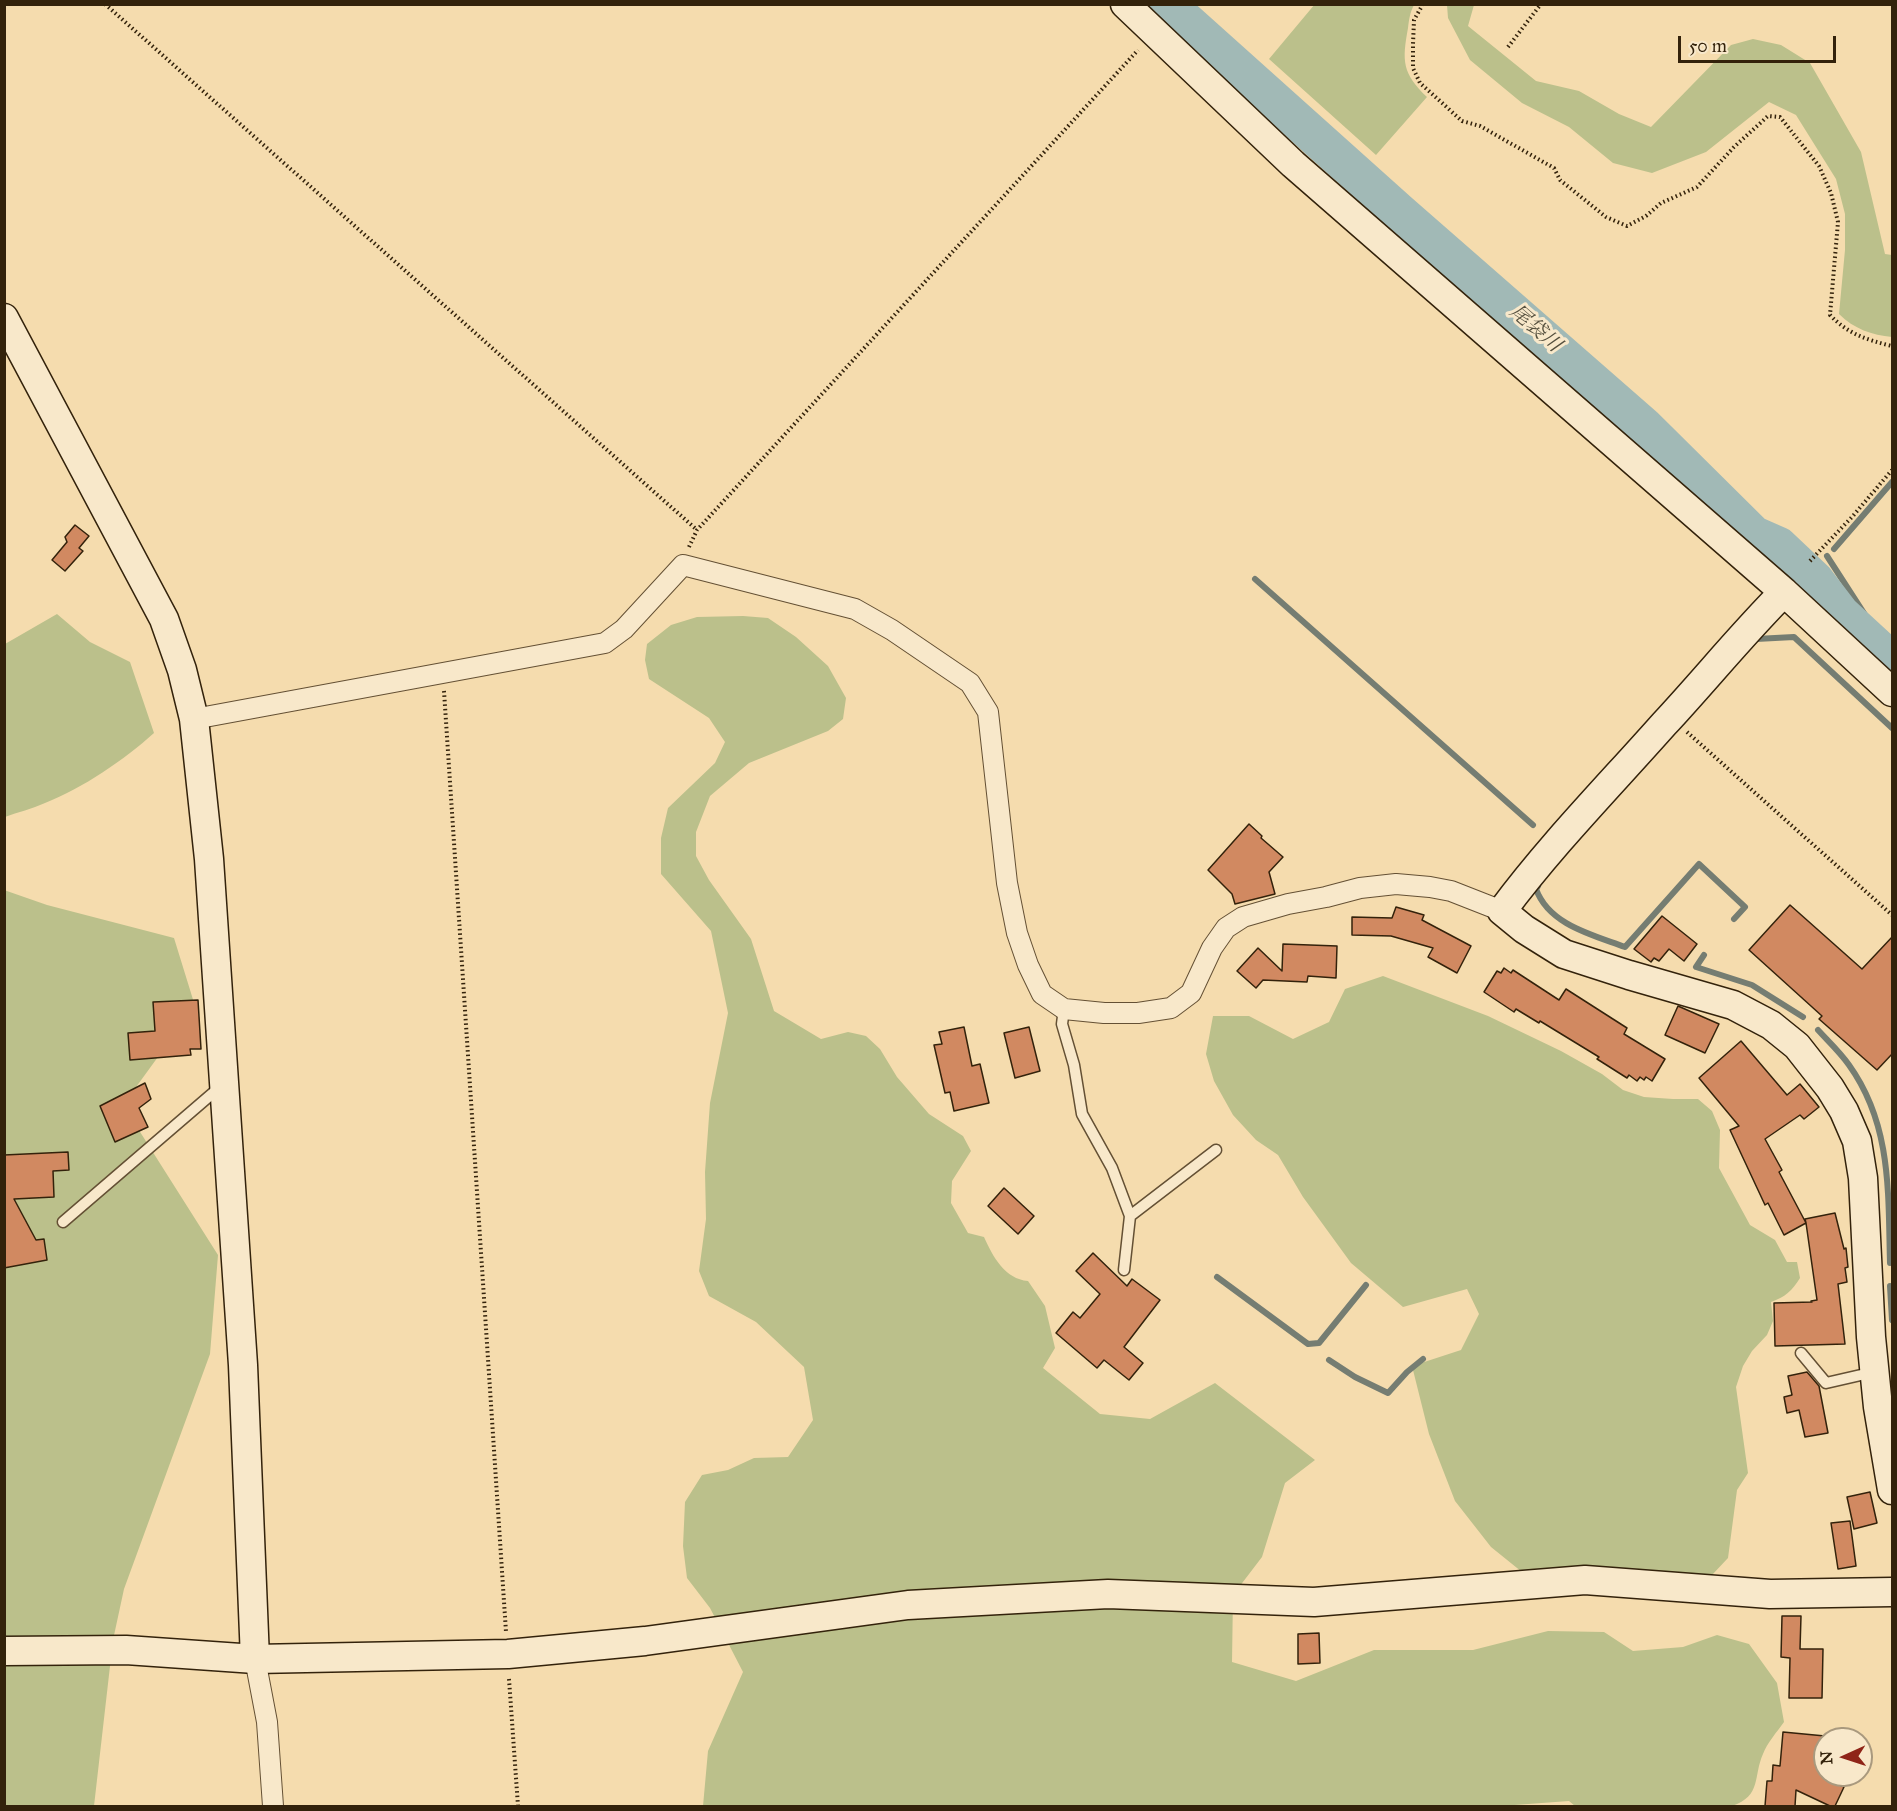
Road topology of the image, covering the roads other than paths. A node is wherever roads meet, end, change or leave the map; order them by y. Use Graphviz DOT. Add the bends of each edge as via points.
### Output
graph roads {
  1 [pos="1125,4"];
  2 [pos="4,318"];
  3 [pos="1784,592"];
  4 [pos="1893,692"];
  5 [pos="194,719"];
  6 [pos="1502,911"];
  7 [pos="1064,1009"];
  8 [pos="224,1084"];
  9 [pos="1216,1150"];
  10 [pos="1130,1216"];
  11 [pos="63,1222"];
  12 [pos="1124,1270"];
  13 [pos="1801,1353"];
  14 [pos="1875,1372"];
  15 [pos="1893,1490"];
  16 [pos="1893,1592"];
  17 [pos="4,1651"];
  18 [pos="255,1659"];
  19 [pos="273,1806"];
  1 -- 3 [label="street" via="1293,164"];
  2 -- 5 [label="street" via="164,619"];
  3 -- 4 [label="street"];
  3 -- 6 [label="street" via="1747,628 1535,867"];
  5 -- 7 [label="street" via="605,643 624,629 683,565 855,609 970,682 988,712 1007,883 1017,933 1042,994"];
  5 -- 8 [label="street" via="209,859"];
  6 -- 7 [label="street" via="1451,891 1412,885 1360,888 1288,904 1243,917 1226,928 1191,993 1171,1008 1104,1013"];
  6 -- 14 [label="street" via="1564,954 1732,1005 1771,1025 1813,1065 1844,1111 1857,1141 1863,1178"];
  7 -- 10 [label="lane" via="1062,1024 1082,1114 1112,1168"];
  8 -- 11 [label="lane"];
  8 -- 18 [label="street" via="243,1365"];
  9 -- 10 [label="lane"];
  10 -- 12 [label="lane"];
  13 -- 14 [label="lane" via="1826,1383"];
  14 -- 15 [label="street"];
  16 -- 18 [label="street" via="1770,1594 1585,1580 1314,1602 1108,1594 908,1605 645,1641 508,1654"];
  17 -- 18 [label="street" via="126,1650"];
  18 -- 19 [label="street" via="267,1722"];
}
